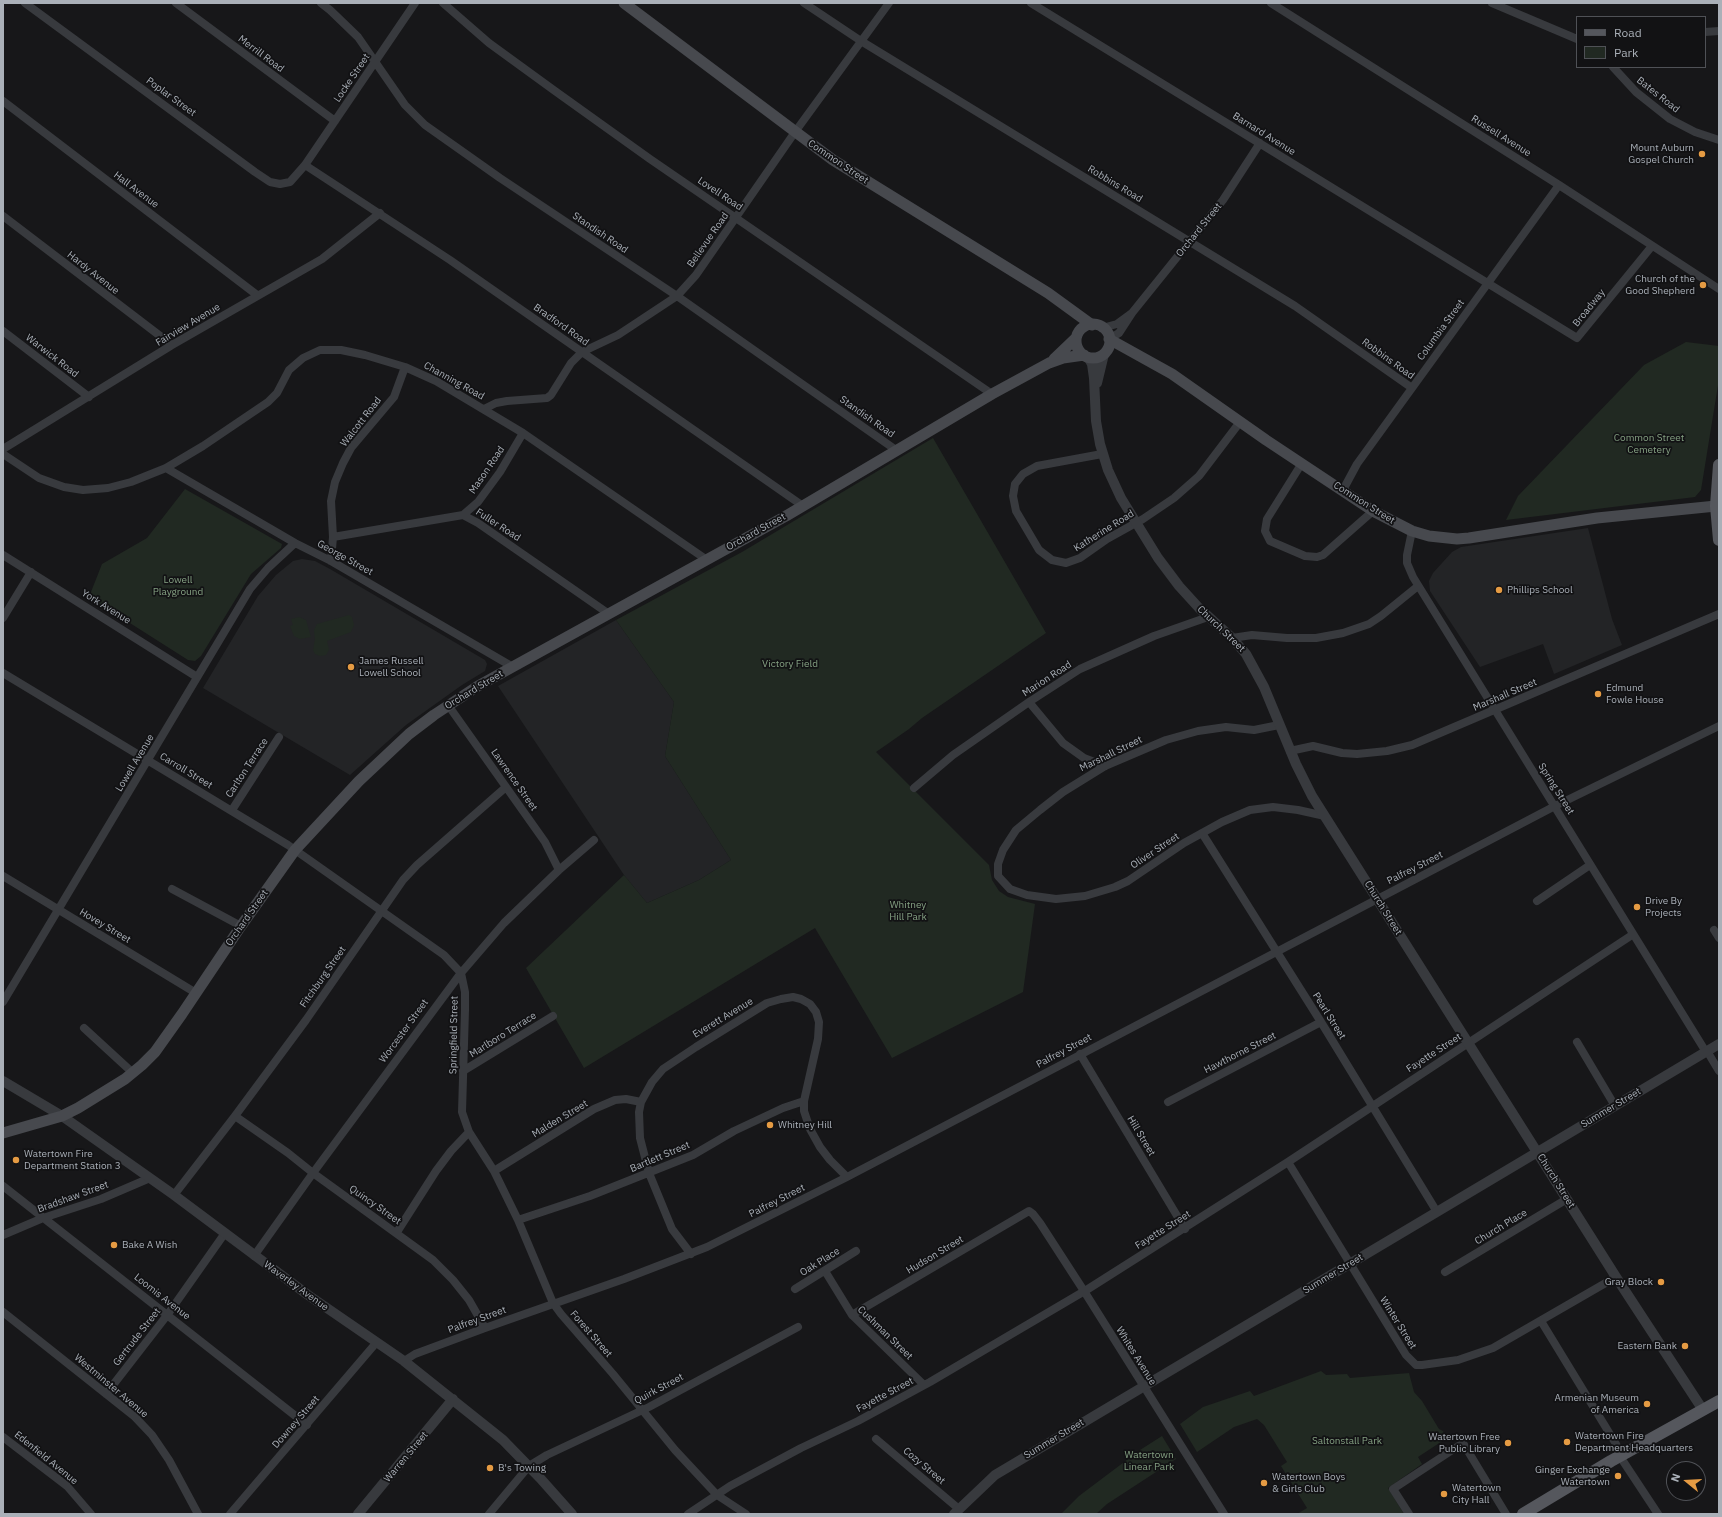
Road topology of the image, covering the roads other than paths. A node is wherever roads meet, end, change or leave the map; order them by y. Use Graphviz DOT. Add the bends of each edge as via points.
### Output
graph roads {
  1 [pos="25,3"];
  2 [pos="176,3"];
  3 [pos="321,3"];
  4 [pos="415,3"];
  5 [pos="443,3"];
  6 [pos="624,3"];
  7 [pos="804,3"];
  8 [pos="889,3"];
  9 [pos="1031,3"];
  10 [pos="1271,3"];
  11 [pos="1492,3"];
  12 [pos="1719,31"];
  13 [pos="1706,32"];
  14 [pos="1576,40"];
  15 [pos="861,42"];
  16 [pos="375,61"];
  17 [pos="1614,68"];
  18 [pos="3,101"];
  19 [pos="335,121"];
  20 [pos="795,132"];
  21 [pos="1719,140"];
  22 [pos="1260,143"];
  23 [pos="305,164"];
  24 [pos="1559,185"];
  25 [pos="380,213"];
  26 [pos="3,216"];
  27 [pos="736,218"];
  28 [pos="1190,242"];
  29 [pos="1652,246"];
  30 [pos="1487,283"];
  31 [pos="1719,289"];
  32 [pos="257,295"];
  33 [pos="676,296"];
  34 [pos="1064,305"];
  35 [pos="1132,313"];
  36 [pos="1097,326"];
  37 [pos="3,331"];
  38 [pos="1077,337"];
  39 [pos="1109,339"];
  40 [pos="172,345"];
  41 [pos="582,352"];
  42 [pos="1104,354"];
  43 [pos="1086,356"];
  44 [pos="1141,357"];
  45 [pos="1049,363"];
  46 [pos="405,367"];
  47 [pos="1412,388"];
  48 [pos="992,394"];
  49 [pos="1095,396"];
  50 [pos="89,397"];
  51 [pos="484,409"];
  52 [pos="1240,422"];
  53 [pos="523,433"];
  54 [pos="3,449"];
  55 [pos="896,450"];
  56 [pos="3,454"];
  57 [pos="1102,454"];
  58 [pos="1302,463"];
  59 [pos="1719,465"];
  60 [pos="166,468"];
  61 [pos="1343,490"];
  62 [pos="802,506"];
  63 [pos="1716,506"];
  64 [pos="1373,511"];
  65 [pos="463,516"];
  66 [pos="1136,523"];
  67 [pos="1412,531"];
  68 [pos="333,537"];
  69 [pos="1719,540"];
  70 [pos="295,543"];
  71 [pos="3,555"];
  72 [pos="707,560"];
  73 [pos="331,561"];
  74 [pos="31,572"];
  75 [pos="1418,586"];
  76 [pos="609,614"];
  77 [pos="1719,614"];
  78 [pos="1208,617"];
  79 [pos="3,618"];
  80 [pos="1232,638"];
  81 [pos="513,667"];
  82 [pos="3,673"];
  83 [pos="199,674"];
  84 [pos="1029,702"];
  85 [pos="448,705"];
  86 [pos="1496,710"];
  87 [pos="1279,725"];
  88 [pos="1719,726"];
  89 [pos="279,737"];
  90 [pos="1290,751"];
  91 [pos="148,760"];
  92 [pos="1105,766"];
  93 [pos="506,787"];
  94 [pos="914,788"];
  95 [pos="1555,806"];
  96 [pos="232,810"];
  97 [pos="1325,816"];
  98 [pos="1202,833"];
  99 [pos="594,840"];
  100 [pos="295,850"];
  101 [pos="1590,865"];
  102 [pos="559,870"];
  103 [pos="3,876"];
  104 [pos="998,876"];
  105 [pos="172,889"];
  106 [pos="1377,898"];
  107 [pos="1537,901"];
  108 [pos="58,910"];
  109 [pos="382,910"];
  110 [pos="241,926"];
  111 [pos="1714,930"];
  112 [pos="1632,935"];
  113 [pos="1719,938"];
  114 [pos="1276,952"];
  115 [pos="461,973"];
  116 [pos="196,993"];
  117 [pos="3,1002"];
  118 [pos="553,1016"];
  119 [pos="1321,1022"];
  120 [pos="84,1028"];
  121 [pos="1577,1042"];
  122 [pos="1468,1043"];
  123 [pos="1719,1044"];
  124 [pos="1706,1051"];
  125 [pos="1080,1054"];
  126 [pos="1719,1070"];
  127 [pos="463,1071"];
  128 [pos="133,1073"];
  129 [pos="3,1081"];
  130 [pos="804,1101"];
  131 [pos="641,1102"];
  132 [pos="1168,1102"];
  133 [pos="1372,1105"];
  134 [pos="1615,1106"];
  135 [pos="62,1116"];
  136 [pos="235,1116"];
  137 [pos="469,1132"];
  138 [pos="3,1133"];
  139 [pos="1537,1152"];
  140 [pos="1288,1162"];
  141 [pos="494,1171"];
  142 [pos="313,1173"];
  143 [pos="649,1173"];
  144 [pos="847,1177"];
  145 [pos="150,1178"];
  146 [pos="3,1186"];
  147 [pos="174,1195"];
  148 [pos="1567,1199"];
  149 [pos="1029,1211"];
  150 [pos="1437,1212"];
  151 [pos="43,1218"];
  152 [pos="518,1220"];
  153 [pos="1185,1228"];
  154 [pos="396,1232"];
  155 [pos="225,1234"];
  156 [pos="3,1235"];
  157 [pos="856,1251"];
  158 [pos="691,1254"];
  159 [pos="254,1256"];
  160 [pos="1349,1264"];
  161 [pos="825,1271"];
  162 [pos="1445,1272"];
  163 [pos="1616,1277"];
  164 [pos="795,1289"];
  165 [pos="1084,1291"];
  166 [pos="553,1303"];
  167 [pos="3,1312"];
  168 [pos="168,1314"];
  169 [pos="852,1315"];
  170 [pos="1541,1321"];
  171 [pos="798,1327"];
  172 [pos="485,1328"];
  173 [pos="376,1343"];
  174 [pos="404,1361"];
  175 [pos="924,1385"];
  176 [pos="1144,1386"];
  177 [pos="106,1394"];
  178 [pos="453,1399"];
  179 [pos="1719,1401"];
  180 [pos="642,1410"];
  181 [pos="1703,1410"];
  182 [pos="307,1425"];
  183 [pos="3,1437"];
  184 [pos="876,1439"];
  185 [pos="1620,1456"];
  186 [pos="529,1466"];
  187 [pos="717,1495"];
  188 [pos="957,1512"];
  189 [pos="91,1514"];
  190 [pos="198,1514"];
  191 [pos="230,1514"];
  192 [pos="358,1514"];
  193 [pos="489,1514"];
  194 [pos="572,1514"];
  195 [pos="688,1514"];
  196 [pos="746,1514"];
  197 [pos="1224,1514"];
  198 [pos="1409,1514"];
  199 [pos="1506,1514"];
  200 [pos="1522,1514"];
  201 [pos="1658,1514"];
  1 -- 23 [label="street, Poplar Street" via="270,182 290,182"];
  2 -- 19 [label="street, Merrill Road"];
  3 -- 16 [label="street, Standish Road" via="358,37"];
  4 -- 16 [label="street, Locke Street"];
  5 -- 27 [label="street, Lovell Road" via="489,43"];
  6 -- 20 [label="main road, Common Street"];
  7 -- 15 [label="street, Robbins Road"];
  8 -- 15 [label="street, Bellevue Road"];
  9 -- 22 [label="street, Barnard Avenue"];
  10 -- 24 [label="street, Russell Avenue"];
  11 -- 14 [label="street"];
  12 -- 13 [label="street"];
  15 -- 20 [label="street, Bellevue Road"];
  15 -- 28 [label="street, Robbins Road"];
  16 -- 19 [label="street, Locke Street"];
  16 -- 33 [label="street, Standish Road" via="405,105 425,125"];
  17 -- 21 [label="street, Bates Road" via="1636,92 1670,119"];
  18 -- 32 [label="street, Hall Avenue"];
  19 -- 23 [label="street, Locke Street"];
  20 -- 27 [label="street, Bellevue Road"];
  20 -- 34 [label="main road, Common Street" via="855,174"];
  22 -- 28 [label="street, Orchard Street" via="1227,194"];
  22 -- 30 [label="street, Barnard Avenue"];
  23 -- 25 [label="street, Bradford Road"];
  24 -- 29 [label="street, Russell Avenue"];
  24 -- 30 [label="street, Columbia Street"];
  25 -- 32 [label="street, Fairview Avenue" via="322,259"];
  25 -- 41 [label="street, Bradford Road"];
  26 -- 40 [label="street, Hardy Avenue"];
  27 -- 33 [label="street, Bellevue Road" via="696,275"];
  27 -- 48 [label="street, Lovell Road"];
  28 -- 35 [label="street, Orchard Street"];
  28 -- 47 [label="street, Robbins Road" via="1311,316"];
  29 -- 30 [label="street, Broadway" via="1577,338"];
  29 -- 31 [label="street, Russell Avenue"];
  30 -- 47 [label="street, Columbia Street"];
  32 -- 40 [label="street, Fairview Avenue"];
  33 -- 41 [label="street, Bellevue Road" via="618,335"];
  33 -- 55 [label="street, Standish Road"];
  34 -- 36 [label="main road, Common Street"];
  34 -- 38 [label="main road"];
  35 -- 36 [label="street, Orchard Street" via="1117,324"];
  35 -- 39 [label="street, Orchard Street" via="1119,333"];
  36 -- 38 [label="main road" via="1082,329"];
  36 -- 39 [label="main road" via="1106,331"];
  37 -- 50 [label="street, Warwick Road"];
  38 -- 43 [label="main road" via="1077,346"];
  38 -- 45 [label="main road, Orchard Street"];
  39 -- 42 [label="main road"];
  39 -- 44 [label="main road, Common Street"];
  40 -- 50 [label="street, Fairview Avenue"];
  41 -- 51 [label="street, Bellevue Road" via="571,362 551,395 546,398 507,401"];
  41 -- 62 [label="street, Bradford Road"];
  42 -- 43 [label="main road" via="1096,357"];
  42 -- 44 [label="main road, Common Street" via="1123,353"];
  42 -- 49 [label="street, Church Street"];
  43 -- 45 [label="main road, Orchard Street" via="1064,358"];
  43 -- 49 [label="street, Church Street" via="1092,367"];
  44 -- 52 [label="main road, Common Street" via="1172,374"];
  45 -- 48 [label="main road, Orchard Street"];
  46 -- 51 [label="street, Channing Road" via="436,381"];
  46 -- 60 [label="street, Channing Road" via="341,350 320,350 303,358 289,370 277,393 268,402"];
  46 -- 68 [label="street, Walcott Road" via="394,397 352,448 343,463 331,501"];
  47 -- 61 [label="street, Columbia Street" via="1357,464"];
  48 -- 55 [label="main road, Orchard Street"];
  49 -- 57 [label="street, Church Street"];
  50 -- 54 [label="street, Fairview Avenue"];
  51 -- 53 [label="street, Channing Road"];
  52 -- 58 [label="main road, Common Street"];
  52 -- 66 [label="street, Katherine Road" via="1199,476 1174,498"];
  53 -- 65 [label="street, Mason Road" via="500,472 478,502"];
  53 -- 72 [label="street, Channing Road"];
  55 -- 62 [label="main road, Orchard Street"];
  56 -- 60 [label="street, Channing Road" via="39,478 64,487 83,490 108,488 131,482"];
  57 -- 66 [label="street, Church Street" via="1114,484"];
  57 -- 66 [label="street, Katherine Road" via="1037,466 1023,474 1013,490 1016,511 1039,550 1059,563 1080,558"];
  58 -- 61 [label="main road, Common Street"];
  58 -- 64 [label="street" via="1267,519 1265,532 1270,541 1305,556 1323,556"];
  59 -- 63 [label="main road"];
  60 -- 70 [label="street, George Street"];
  61 -- 64 [label="main road, Common Street"];
  62 -- 72 [label="main road, Orchard Street"];
  63 -- 67 [label="main road, Common Street" via="1597,518 1457,539"];
  63 -- 69 [label="main road"];
  64 -- 67 [label="main road, Common Street"];
  65 -- 68 [label="street, Fuller Road"];
  65 -- 76 [label="street, Fuller Road" via="478,523"];
  66 -- 78 [label="street, Church Street" via="1169,573"];
  67 -- 75 [label="street, Spring Street" via="1407,563"];
  68 -- 73 [label="street"];
  70 -- 73 [label="street, George Street"];
  70 -- 83 [label="street, Lowell Avenue" via="250,589"];
  71 -- 74 [label="street, York Avenue"];
  72 -- 76 [label="main road, Orchard Street"];
  73 -- 81 [label="street, George Street"];
  74 -- 79 [label="street"];
  74 -- 83 [label="street, York Avenue"];
  75 -- 80 [label="street" via="1375,620 1343,633 1309,638 1252,635"];
  75 -- 86 [label="street, Spring Street"];
  76 -- 81 [label="main road, Orchard Street"];
  77 -- 86 [label="street, Marshall Street"];
  78 -- 80 [label="street, Church Street"];
  78 -- 84 [label="street, Marion Road" via="1102,658"];
  80 -- 87 [label="street, Church Street" via="1258,674"];
  81 -- 85 [label="main road, Orchard Street"];
  82 -- 91 [label="street, Carroll Street"];
  83 -- 91 [label="street, Lowell Avenue"];
  84 -- 92 [label="street" via="1063,743 1084,758"];
  84 -- 94 [label="street, Marion Road" via="953,755"];
  85 -- 93 [label="street, Lawrence Street"];
  85 -- 100 [label="main road, Orchard Street" via="409,734 383,758 339,801"];
  86 -- 90 [label="street, Marshall Street" via="1412,745 1387,751 1342,753 1313,746"];
  86 -- 95 [label="street, Spring Street"];
  87 -- 90 [label="street, Church Street"];
  87 -- 92 [label="street, Marshall Street" via="1254,730 1226,727 1198,731 1166,740"];
  88 -- 95 [label="street, Palfrey Street"];
  89 -- 96 [label="street, Carlton Terrace"];
  90 -- 97 [label="street, Church Street" via="1307,787"];
  91 -- 96 [label="street, Carroll Street"];
  91 -- 108 [label="street, Lowell Avenue"];
  92 -- 104 [label="street, Marshall Street" via="1063,792 1016,830 1003,850 998,864"];
  93 -- 102 [label="street, Lawrence Street" via="545,842"];
  93 -- 109 [label="street, Fitchburg Street" via="417,865"];
  95 -- 101 [label="street, Spring Street"];
  95 -- 106 [label="street, Palfrey Street"];
  96 -- 100 [label="street, Carroll Street"];
  97 -- 98 [label="street, Oliver Street" via="1286,808 1262,807 1237,814"];
  97 -- 106 [label="street, Church Street"];
  98 -- 104 [label="street, Oliver Street" via="1128,881 1085,896 1056,899 1027,895 1010,888"];
  98 -- 114 [label="street, Pearl Street"];
  99 -- 102 [label="street, Worcester Street"];
  100 -- 109 [label="street"];
  100 -- 110 [label="main road, Orchard Street"];
  101 -- 107 [label="street"];
  101 -- 112 [label="street, Spring Street"];
  102 -- 115 [label="street, Worcester Street" via="504,923"];
  103 -- 108 [label="street, Hovey Street"];
  105 -- 110 [label="street"];
  106 -- 114 [label="street, Palfrey Street"];
  106 -- 122 [label="street, Church Street"];
  108 -- 116 [label="street, Hovey Street"];
  108 -- 117 [label="street, Lowell Avenue"];
  109 -- 115 [label="street" via="444,955"];
  109 -- 136 [label="street, Fitchburg Street" via="306,1020"];
  110 -- 116 [label="main road, Orchard Street"];
  111 -- 113 [label="street"];
  112 -- 122 [label="street, Fayette Street"];
  112 -- 124 [label="street, Spring Street"];
  114 -- 119 [label="street, Pearl Street"];
  114 -- 125 [label="street, Palfrey Street"];
  115 -- 127 [label="street, Springfield Street" via="465,992"];
  115 -- 142 [label="street, Worcester Street"];
  116 -- 128 [label="main road, Orchard Street" via="155,1052"];
  118 -- 127 [label="street, Marlboro Terrace"];
  119 -- 132 [label="street, Hawthorne Street"];
  119 -- 133 [label="street, Pearl Street"];
  120 -- 128 [label="street"];
  121 -- 134 [label="street"];
  122 -- 133 [label="street, Fayette Street"];
  122 -- 139 [label="street, Church Street"];
  123 -- 124 [label="street, Summer Street"];
  124 -- 126 [label="street, Spring Street"];
  124 -- 134 [label="street, Summer Street"];
  125 -- 144 [label="street, Palfrey Street"];
  125 -- 153 [label="street, Hill Street"];
  127 -- 137 [label="street, Springfield Street" via="462,1112"];
  128 -- 135 [label="main road, Orchard Street"];
  129 -- 135 [label="street, Waverley Avenue"];
  130 -- 131 [label="street, Everett Avenue" via="818,1039 819,1022 810,1004 801,998 793,997 767,1003 689,1051 664,1069 652,1082"];
  130 -- 143 [label="street, Bartlett Street" via="783,1108 734,1131 693,1155"];
  130 -- 144 [label="street, Everett Avenue" via="804,1111 810,1129 830,1160"];
  131 -- 141 [label="street, Malden Street" via="615,1100 594,1110"];
  131 -- 143 [label="street, Everett Avenue" via="640,1138"];
  133 -- 140 [label="street, Fayette Street"];
  133 -- 150 [label="street, Pearl Street"];
  134 -- 139 [label="street, Summer Street"];
  135 -- 138 [label="main road, Orchard Street"];
  135 -- 145 [label="street, Waverley Avenue"];
  136 -- 142 [label="street, Quincy Street"];
  136 -- 147 [label="street, Fitchburg Street"];
  137 -- 141 [label="street, Forest Street"];
  137 -- 154 [label="street" via="436,1170"];
  139 -- 148 [label="street, Church Street"];
  139 -- 150 [label="street, Summer Street"];
  140 -- 153 [label="street, Fayette Street"];
  140 -- 160 [label="street, Winter Street"];
  141 -- 152 [label="street, Forest Street"];
  142 -- 154 [label="street, Quincy Street"];
  142 -- 159 [label="street, Worcester Street"];
  143 -- 152 [label="street, Bartlett Street"];
  143 -- 158 [label="street, Everett Avenue" via="672,1230"];
  144 -- 158 [label="street, Palfrey Street"];
  145 -- 147 [label="street, Waverley Avenue"];
  145 -- 151 [label="street, Bradshaw Street" via="101,1199"];
  146 -- 151 [label="street, Loomis Avenue"];
  147 -- 155 [label="street, Waverley Avenue"];
  148 -- 162 [label="street, Church Place"];
  148 -- 163 [label="street, Church Street"];
  149 -- 165 [label="street, Whites Avenue" via="1040,1223"];
  149 -- 169 [label="street, Hudson Street"];
  150 -- 160 [label="street, Summer Street"];
  151 -- 156 [label="street, Bradshaw Street"];
  151 -- 168 [label="street, Loomis Avenue"];
  152 -- 166 [label="street, Forest Street"];
  153 -- 165 [label="street, Fayette Street"];
  154 -- 172 [label="street, Quincy Street" via="433,1260 453,1280 469,1300"];
  155 -- 159 [label="street, Waverley Avenue"];
  155 -- 168 [label="street, Gertrude Street"];
  157 -- 161 [label="street, Oak Place"];
  158 -- 166 [label="street, Palfrey Street"];
  159 -- 173 [label="street, Waverley Avenue"];
  160 -- 170 [label="street, Winter Street" via="1406,1355 1416,1365 1451,1362 1479,1354 1499,1346"];
  160 -- 176 [label="street, Summer Street"];
  161 -- 164 [label="street, Oak Place"];
  161 -- 169 [label="street, Cushman Street"];
  163 -- 170 [label="street, Winter Street"];
  163 -- 181 [label="street, Church Street"];
  165 -- 175 [label="street, Fayette Street"];
  165 -- 176 [label="street, Whites Avenue"];
  166 -- 172 [label="street, Palfrey Street"];
  166 -- 180 [label="street, Forest Street"];
  167 -- 177 [label="street, Westminster Avenue"];
  168 -- 177 [label="street, Gertrude Street"];
  168 -- 182 [label="street, Loomis Avenue"];
  169 -- 175 [label="street, Cushman Street"];
  170 -- 185 [label="street" via="1613,1440"];
  171 -- 180 [label="street, Quirk Street"];
  172 -- 174 [label="street, Palfrey Street" via="415,1354"];
  173 -- 174 [label="street, Waverley Avenue"];
  173 -- 182 [label="street, Downey Street"];
  174 -- 178 [label="street, Waverley Avenue"];
  175 -- 187 [label="street, Fayette Street" via="801,1448"];
  176 -- 188 [label="street, Summer Street" via="995,1474"];
  176 -- 197 [label="street, Whites Avenue"];
  177 -- 190 [label="street, Westminster Avenue" via="134,1416 152,1435 169,1460"];
  178 -- 186 [label="street, Waverley Avenue" via="503,1440"];
  178 -- 192 [label="street, Warren Street"];
  179 -- 181 [label="main road"];
  180 -- 186 [label="street, Quirk Street"];
  180 -- 187 [label="street, Forest Street"];
  181 -- 185 [label="main road"];
  182 -- 191 [label="street, Downey Street"];
  183 -- 189 [label="street, Edenfield Avenue" via="66,1486"];
  184 -- 188 [label="street, Cozy Street"];
  185 -- 200 [label="main road"];
  185 -- 201 [label="street"];
  186 -- 193 [label="street, Quirk Street"];
  186 -- 194 [label="street, Waverley Avenue"];
  187 -- 195 [label="street, Fayette Street"];
  187 -- 196 [label="street, Forest Street"];
  198 -- 199 [label="street" via="1393,1489 1463,1443"];
}
